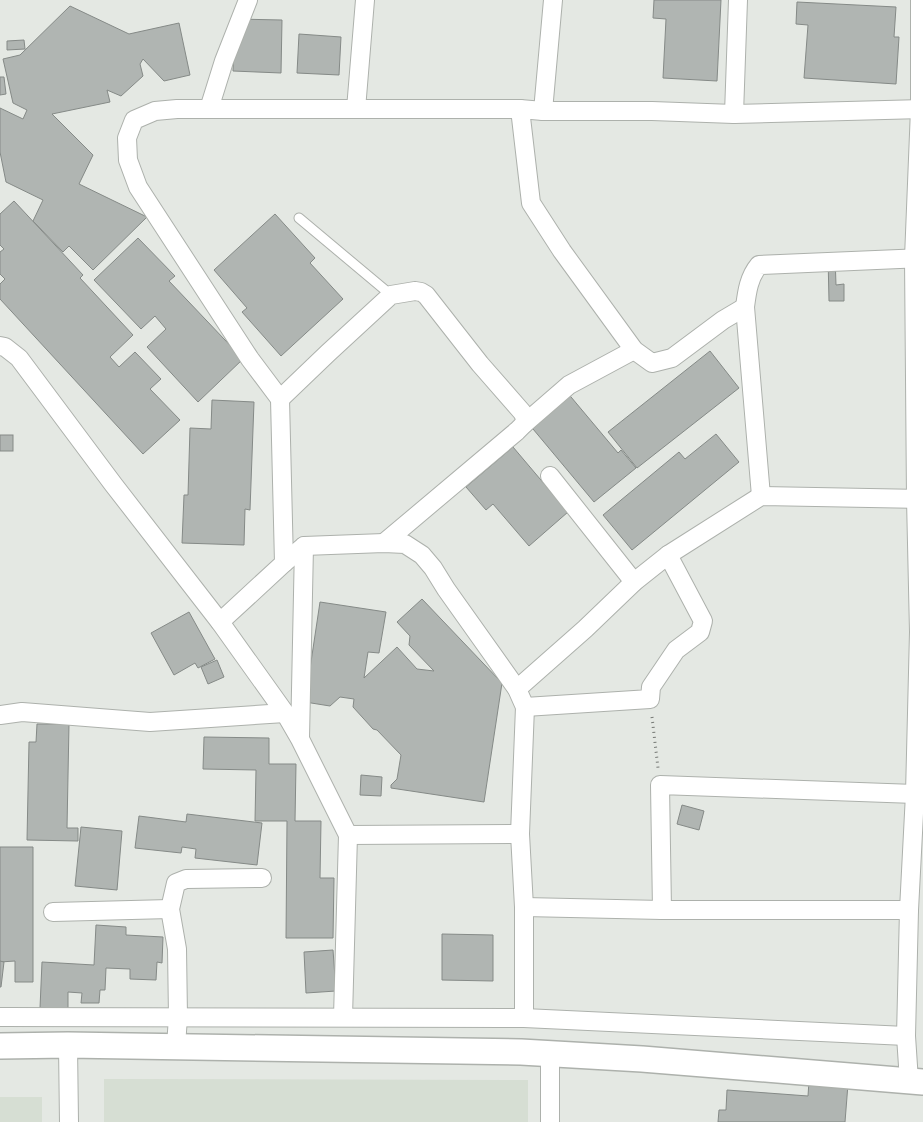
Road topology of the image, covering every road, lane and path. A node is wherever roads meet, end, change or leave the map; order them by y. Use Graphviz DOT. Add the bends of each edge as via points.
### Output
graph roads {
  1 [pos="248,0"];
  2 [pos="364,0"];
  3 [pos="554,0"];
  4 [pos="738,0"];
  5 [pos="920,0"];
  6 [pos="209,109"];
  7 [pos="356,109"];
  8 [pos="520,109"];
  9 [pos="922,109"];
  10 [pos="543,111"];
  11 [pos="734,114"];
  12 [pos="299,218"];
  13 [pos="918,258"];
  14 [pos="391,295"];
  15 [pos="745,307"];
  16 [pos="0,346"];
  17 [pos="634,350"];
  18 [pos="280,399"];
  19 [pos="524,424"];
  20 [pos="550,476"];
  21 [pos="761,496"];
  22 [pos="919,499"];
  23 [pos="384,543"];
  24 [pos="304,546"];
  25 [pos="668,555"];
  26 [pos="284,563"];
  27 [pos="634,582"];
  28 [pos="220,622"];
  29 [pos="517,689"];
  30 [pos="650,699"];
  31 [pos="525,707"];
  32 [pos="285,713"];
  33 [pos="0,715"];
  34 [pos="300,739"];
  35 [pos="660,785"];
  36 [pos="915,794"];
  37 [pos="520,834"];
  38 [pos="348,835"];
  39 [pos="262,878"];
  40 [pos="524,907"];
  41 [pos="170,909"];
  42 [pos="662,910"];
  43 [pos="909,910"];
  44 [pos="53,912"];
  45 [pos="0,1016"];
  46 [pos="178,1017"];
  47 [pos="343,1017"];
  48 [pos="524,1018"];
  49 [pos="906,1036"];
  50 [pos="68,1045"];
  51 [pos="0,1046"];
  52 [pos="176,1046"];
  53 [pos="550,1053"];
  54 [pos="916,1081"];
  55 [pos="69,1122"];
  56 [pos="550,1122"];
  1 -- 6 [label="street"];
  2 -- 7 [label="street"];
  3 -- 10 [label="street"];
  4 -- 11 [label="street"];
  5 -- 9 [label="street"];
  6 -- 7 [label="street"];
  6 -- 18 [label="street" via="155,111 134,120 127,138 128,160 138,188 250,359"];
  7 -- 8 [label="street"];
  8 -- 10 [label="street"];
  8 -- 17 [label="street" via="531,203"];
  9 -- 11 [label="street"];
  9 -- 13 [label="street"];
  10 -- 11 [label="street"];
  12 -- 14 [label="lane"];
  13 -- 15 [label="street" via="759,265 751,277"];
  13 -- 22 [label="street"];
  14 -- 18 [label="street"];
  14 -- 19 [label="street" via="415,291 426,295 522,412"];
  15 -- 17 [label="street" via="672,358 652,363"];
  15 -- 21 [label="street"];
  16 -- 28 [label="street" via="19,358"];
  17 -- 19 [label="street" via="569,385"];
  18 -- 26 [label="street"];
  19 -- 23 [label="street"];
  20 -- 27 [label="street"];
  21 -- 22 [label="street"];
  21 -- 25 [label="street"];
  22 -- 36 [label="street"];
  23 -- 24 [label="street"];
  23 -- 29 [label="street" via="405,544 422,555"];
  24 -- 26 [label="street"];
  24 -- 34 [label="street"];
  25 -- 27 [label="street"];
  25 -- 30 [label="street" via="703,621 700,632 676,650 651,687"];
  26 -- 28 [label="street"];
  27 -- 29 [label="street"];
  28 -- 32 [label="street"];
  29 -- 31 [label="street"];
  30 -- 31 [label="street"];
  30 -- 35 [label="path"];
  31 -- 37 [label="street"];
  32 -- 33 [label="street" via="150,722 22,712"];
  32 -- 34 [label="street"];
  34 -- 38 [label="street"];
  35 -- 36 [label="street"];
  35 -- 42 [label="street"];
  36 -- 43 [label="street"];
  37 -- 38 [label="street"];
  37 -- 40 [label="street"];
  38 -- 47 [label="street"];
  39 -- 41 [label="street" via="186,879 176,882"];
  40 -- 42 [label="street"];
  40 -- 48 [label="street"];
  41 -- 44 [label="street"];
  41 -- 46 [label="street" via="178,949"];
  42 -- 43 [label="street"];
  43 -- 49 [label="street"];
  45 -- 46 [label="street"];
  46 -- 47 [label="street"];
  46 -- 52 [label="street"];
  47 -- 48 [label="street"];
  48 -- 49 [label="street"];
  49 -- 54 [label="street"];
  50 -- 51 [label="main road"];
  50 -- 52 [label="main road"];
  50 -- 55 [label="street"];
  52 -- 53 [label="main road"];
  53 -- 54 [label="main road"];
  53 -- 56 [label="street"];
}
